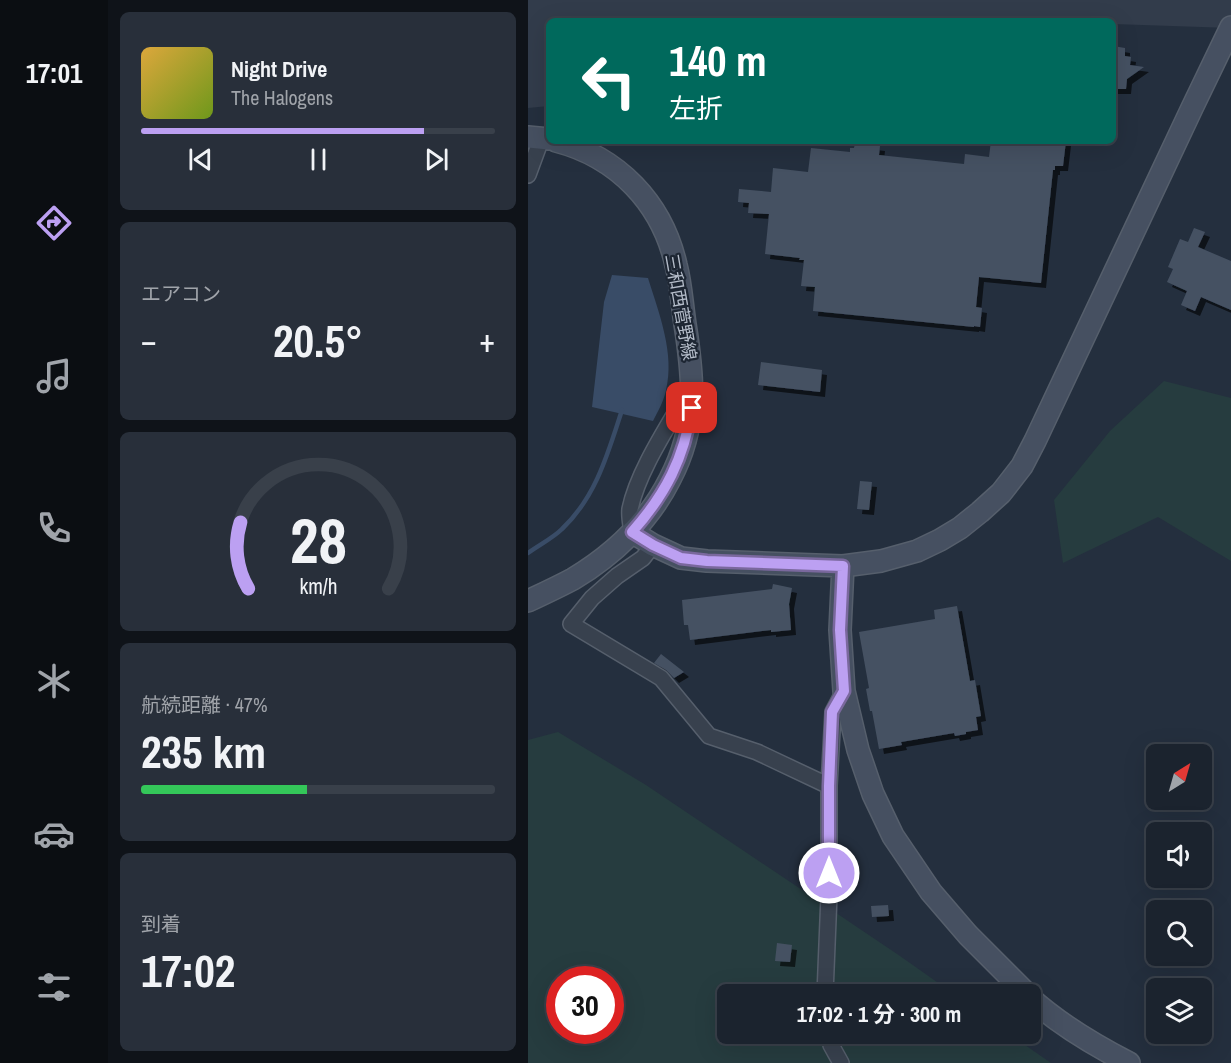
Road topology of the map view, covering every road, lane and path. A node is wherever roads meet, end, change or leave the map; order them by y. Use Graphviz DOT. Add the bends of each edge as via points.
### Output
graph roads {
  1 [pos="1231,27"];
  2 [pos="544,139"];
  3 [pos="570,144"];
  4 [pos="528,175"];
  5 [pos="632,532"];
  6 [pos="653,545"];
  7 [pos="843,566"];
  8 [pos="528,601"];
  9 [pos="844,691"];
  10 [pos="829,786"];
  11 [pos="825,984"];
  12 [pos="1017,984"];
  13 [pos="1041,1007"];
  14 [pos="831,1044"];
  15 [pos="841,1063"];
  16 [pos="1129,1063"];
  1 -- 7 [label="street" via="1022,466 981,512 940,540 881,561"];
  2 -- 4 [label="street"];
  3 -- 5 [label="street, 三和西菅野線" via="624,175 644,196 670,243 676,266 689,351 692,408 681,456 669,481"];
  5 -- 6 [label="street"];
  5 -- 8 [label="street, 三和西菅野線" via="594,565"];
  6 -- 7 [label="street" via="681,558 707,561"];
  6 -- 10 [label="street" via="643,558 592,598 571,624 661,678 709,736 758,752"];
  7 -- 9 [label="street" via="840,630"];
  9 -- 10 [label="street" via="832,712"];
  9 -- 12 [label="street" via="858,750 893,836 931,892"];
  10 -- 11 [label="street"];
  13 -- 16 [label="street" via="1071,1030"];
  14 -- 15 [label="street"];
}
